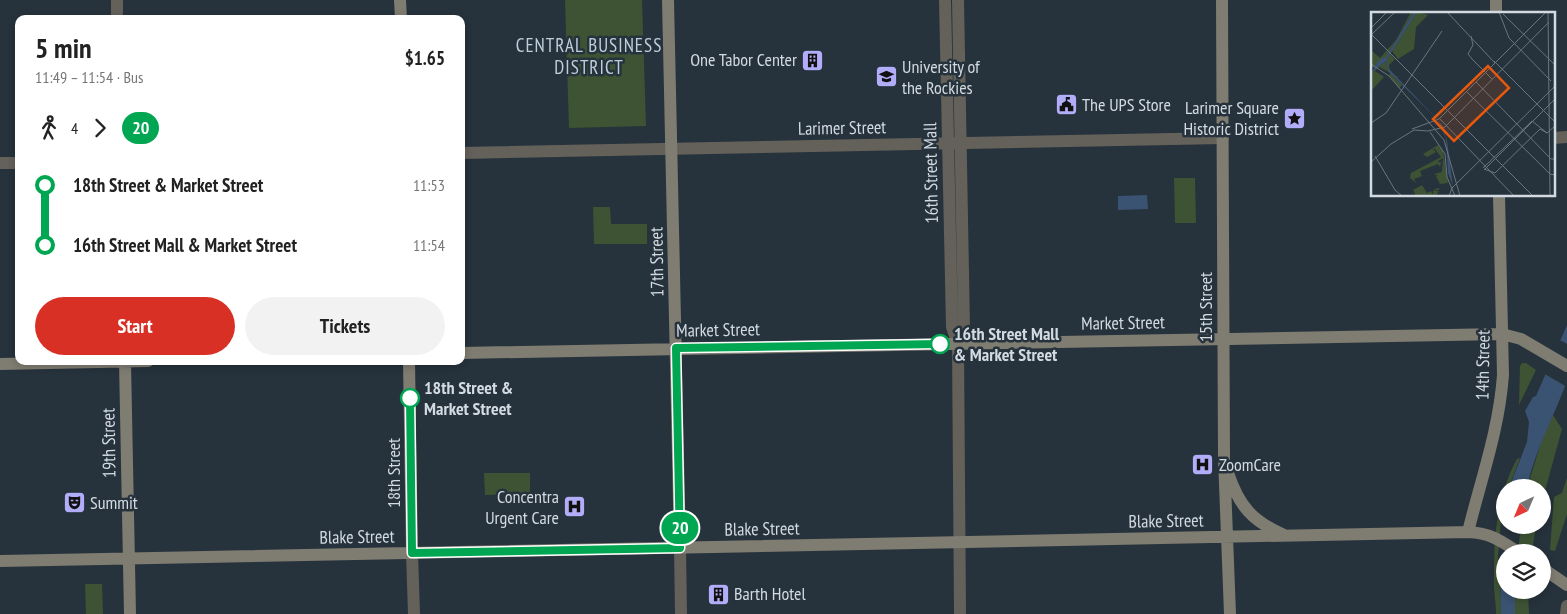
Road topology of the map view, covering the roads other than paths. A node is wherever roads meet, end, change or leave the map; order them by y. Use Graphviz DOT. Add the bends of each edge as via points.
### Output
graph roads {
  1 [pos="117,0"];
  2 [pos="400,0"];
  3 [pos="668,0"];
  4 [pos="946,0"];
  5 [pos="958,0"];
  6 [pos="1222,0"];
  7 [pos="117,15"];
  8 [pos="401,15"];
  9 [pos="1223,138"];
  10 [pos="1554,138"];
  11 [pos="1567,138"];
  12 [pos="954,143"];
  13 [pos="671,149"];
  14 [pos="465,153"];
  15 [pos="0,163"];
  16 [pos="15,163"];
  17 [pos="1499,196"];
  18 [pos="1502,334"];
  19 [pos="1223,339"];
  20 [pos="958,344"];
  21 [pos="676,348"];
  22 [pos="465,353"];
  23 [pos="0,364"];
  24 [pos="15,364"];
  25 [pos="125,365"];
  26 [pos="409,365"];
  27 [pos="1567,366"];
  28 [pos="1224,458"];
  29 [pos="1468,532"];
  30 [pos="1288,537"];
  31 [pos="1227,538"];
  32 [pos="959,543"];
  33 [pos="1506,544"];
  34 [pos="680,548"];
  35 [pos="412,553"];
  36 [pos="129,558"];
  37 [pos="0,561"];
  38 [pos="1551,574"];
  39 [pos="1567,585"];
  40 [pos="1567,606"];
  41 [pos="130,614"];
  42 [pos="414,614"];
  43 [pos="681,614"];
  44 [pos="960,614"];
  45 [pos="1230,614"];
  46 [pos="1566,614"];
  1 -- 7 [label="street"];
  2 -- 8 [label="main road"];
  3 -- 13 [label="main road, 17th Street"];
  4 -- 12 [label="street, 16th Street Mall"];
  5 -- 12 [label="street, 16th Street Mall"];
  6 -- 9 [label="main road, 15th Street"];
  9 -- 12 [label="street, Larimer Street"];
  9 -- 19 [label="main road, 15th Street"];
  10 -- 11 [label="street"];
  12 -- 13 [label="street, Larimer Street"];
  12 -- 20 [label="street, 16th Street Mall" via="952,327"];
  13 -- 14 [label="street, Larimer Street"];
  13 -- 21 [label="main road, 17th Street"];
  15 -- 16 [label="street"];
  17 -- 18 [label="main road, 14th Street"];
  18 -- 19 [label="main road, Market Street"];
  18 -- 27 [label="main road, Market Street" via="1540,349"];
  18 -- 29 [label="main road, 14th Street" via="1503,375 1498,420"];
  19 -- 20 [label="main road, Market Street"];
  19 -- 28 [label="main road, 15th Street"];
  20 -- 21 [label="main road, Market Street"];
  20 -- 32 [label="street, 16th Street Mall"];
  21 -- 22 [label="main road, Market Street"];
  21 -- 34 [label="main road, 17th Street"];
  23 -- 24 [label="main road"];
  25 -- 36 [label="main road, 19th Street"];
  26 -- 35 [label="main road, 18th Street"];
  28 -- 30 [label="main road" via="1245,509 1263,525"];
  28 -- 31 [label="main road, 15th Street"];
  29 -- 30 [label="main road, Blake Street"];
  29 -- 33 [label="main road, Blake Street" via="1486,534"];
  30 -- 31 [label="main road, Blake Street"];
  31 -- 32 [label="main road, Blake Street"];
  31 -- 45 [label="main road, 15th Street"];
  32 -- 34 [label="main road, Blake Street"];
  32 -- 44 [label="street, 16th Street Mall"];
  34 -- 35 [label="main road, Blake Street"];
  34 -- 43 [label="street, 17th Street"];
  35 -- 36 [label="main road, Blake Street"];
  35 -- 42 [label="street, 18th Street"];
  36 -- 37 [label="main road, Blake Street"];
  36 -- 41 [label="main road, 19th Street"];
  38 -- 39 [label="main road"];
  40 -- 46 [label="street"];
}
